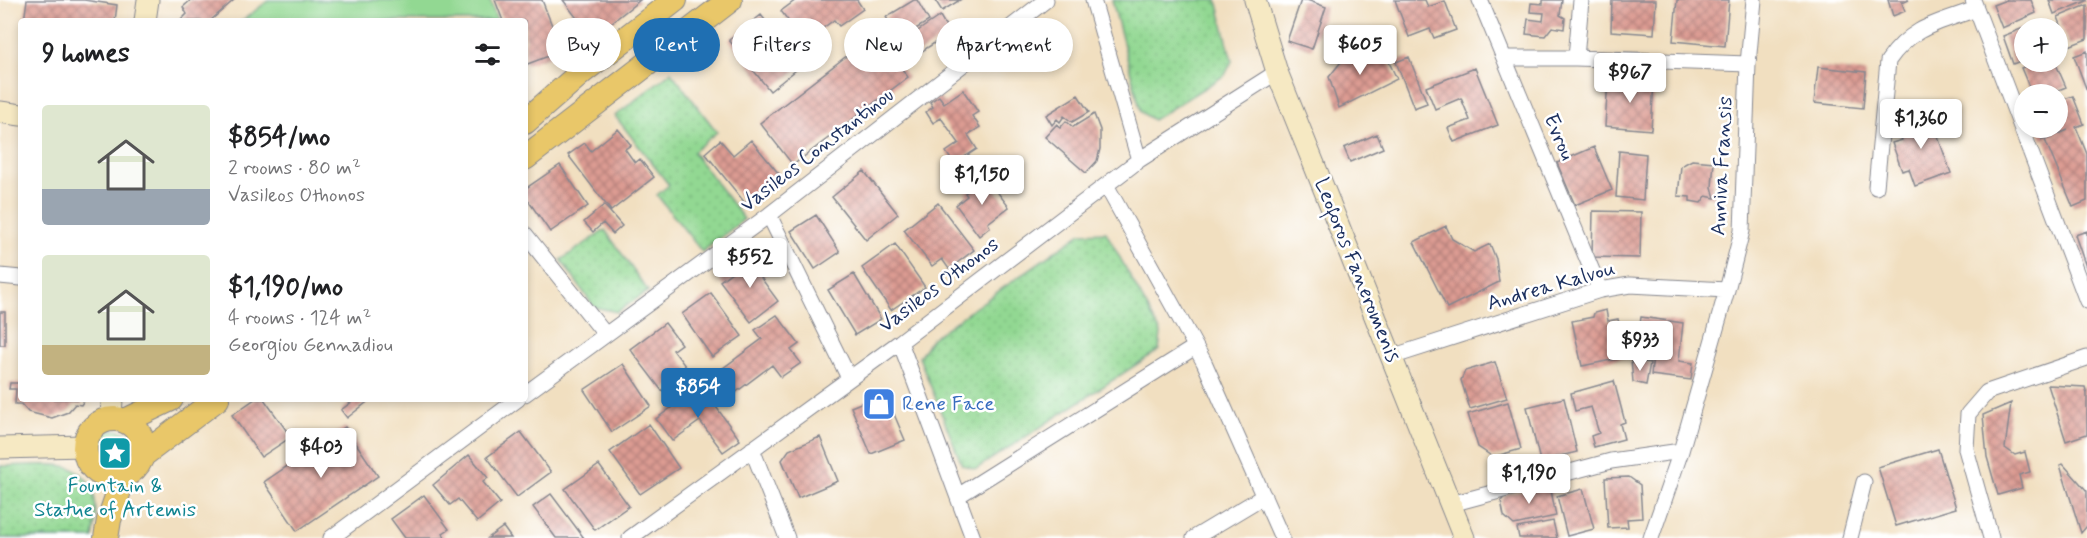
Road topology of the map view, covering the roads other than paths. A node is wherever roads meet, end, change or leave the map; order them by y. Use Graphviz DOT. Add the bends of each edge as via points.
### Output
graph roads {
  1 [pos="148,0"];
  2 [pos="675,0"];
  3 [pos="730,0"];
  4 [pos="1046,0"];
  5 [pos="1093,0"];
  6 [pos="1255,0"];
  7 [pos="1479,0"];
  8 [pos="1581,0"];
  9 [pos="1754,0"];
  10 [pos="1974,5"];
  11 [pos="145,18"];
  12 [pos="1504,58"];
  13 [pos="1576,58"];
  14 [pos="1748,64"];
  15 [pos="1277,72"];
  16 [pos="0,112"];
  17 [pos="18,115"];
  18 [pos="528,119"];
  19 [pos="528,156"];
  20 [pos="1139,160"];
  21 [pos="1106,185"];
  22 [pos="1876,187"];
  23 [pos="769,215"];
  24 [pos="528,238"];
  25 [pos="0,276"];
  26 [pos="18,278"];
  27 [pos="1600,290"];
  28 [pos="1727,290"];
  29 [pos="2087,302"];
  30 [pos="605,334"];
  31 [pos="900,342"];
  32 [pos="1196,347"];
  33 [pos="1391,357"];
  34 [pos="2087,358"];
  35 [pos="849,378"];
  36 [pos="528,392"];
  37 [pos="159,402"];
  38 [pos="213,402"];
  39 [pos="514,402"];
  40 [pos="116,413"];
  41 [pos="85,446"];
  42 [pos="0,448"];
  43 [pos="752,449"];
  44 [pos="1681,451"];
  45 [pos="143,454"];
  46 [pos="114,476"];
  47 [pos="1864,482"];
  48 [pos="958,496"];
  49 [pos="1264,496"];
  50 [pos="1451,504"];
  51 [pos="107,529"];
  52 [pos="331,538"];
  53 [pos="630,538"];
  54 [pos="787,538"];
  55 [pos="974,538"];
  56 [pos="1194,538"];
  57 [pos="1282,538"];
  58 [pos="1464,538"];
  59 [pos="1651,538"];
  60 [pos="1850,538"];
  61 [pos="1991,538"];
  1 -- 11 [label="main road"];
  2 -- 18 [label="main road"];
  3 -- 19 [label="main road"];
  4 -- 23 [label="street, Vasileos Constantinou"];
  5 -- 20 [label="street"];
  6 -- 15 [label="main road, Leoforos Faneromenis"];
  7 -- 12 [label="street, Evrou"];
  8 -- 13 [label="street"];
  9 -- 14 [label="street, Anniva Fransis"];
  10 -- 22 [label="street" via="1919,30 1900,44 1888,61"];
  10 -- 29 [label="street"];
  12 -- 13 [label="street"];
  12 -- 27 [label="street, Evrou"];
  13 -- 14 [label="street"];
  14 -- 28 [label="street, Anniva Fransis" via="1742,231"];
  15 -- 20 [label="street, Vasileos Othonos"];
  15 -- 33 [label="main road, Leoforos Faneromenis"];
  16 -- 17 [label="main road"];
  20 -- 21 [label="street, Vasileos Othonos"];
  21 -- 31 [label="street, Vasileos Othonos"];
  21 -- 32 [label="street"];
  23 -- 30 [label="street, Vasileos Constantinou"];
  23 -- 35 [label="street"];
  24 -- 30 [label="street"];
  25 -- 26 [label="street"];
  27 -- 28 [label="street, Andrea Kalvou" via="1630,285"];
  27 -- 33 [label="street, Andrea Kalvou"];
  28 -- 44 [label="street, Anniva Fransis"];
  30 -- 36 [label="street, Vasileos Constantinou"];
  31 -- 35 [label="street, Vasileos Othonos"];
  31 -- 48 [label="street"];
  32 -- 48 [label="street"];
  32 -- 49 [label="street"];
  33 -- 50 [label="main road, Leoforos Faneromenis"];
  34 -- 61 [label="street" via="1987,392 1968,414 1966,449"];
  35 -- 43 [label="street, Vasileos Othonos"];
  37 -- 40 [label="main road"];
  38 -- 45 [label="main road"];
  39 -- 52 [label="street"];
  40 -- 41 [label="main road" via="90,431"];
  40 -- 45 [label="main road" via="138,431"];
  41 -- 42 [label="main road"];
  41 -- 46 [label="main road" via="90,464"];
  43 -- 53 [label="street, Vasileos Othonos"];
  43 -- 54 [label="street"];
  44 -- 50 [label="street" via="1611,461"];
  44 -- 59 [label="street, Anniva Fransis"];
  45 -- 46 [label="main road" via="132,471"];
  46 -- 51 [label="main road"];
  47 -- 60 [label="street"];
  48 -- 55 [label="street"];
  49 -- 56 [label="street"];
  49 -- 57 [label="street"];
  50 -- 58 [label="main road, Leoforos Faneromenis"];
}
